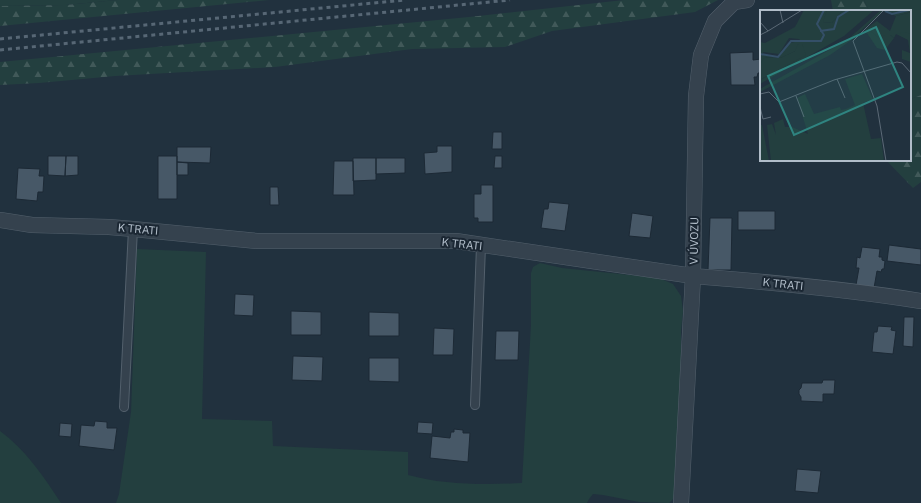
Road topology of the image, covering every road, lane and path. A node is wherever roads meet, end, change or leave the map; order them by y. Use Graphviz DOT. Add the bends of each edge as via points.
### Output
graph roads {
  1 [pos="747,0"];
  2 [pos="0,220"];
  3 [pos="133,229"];
  4 [pos="481,246"];
  5 [pos="693,276"];
  6 [pos="921,301"];
  7 [pos="475,405"];
  8 [pos="124,407"];
  9 [pos="681,503"];
  1 -- 5 [label="street, V ÚVOZU" via="734,2 716,21 702,55 696,96"];
  2 -- 3 [label="street, K TRATI" via="32,225"];
  3 -- 4 [label="street, K TRATI" via="257,241 456,241"];
  3 -- 8 [label="lane"];
  4 -- 5 [label="street, K TRATI"];
  4 -- 7 [label="lane"];
  5 -- 6 [label="street, K TRATI"];
  5 -- 9 [label="street, V ÚVOZU"];
}
